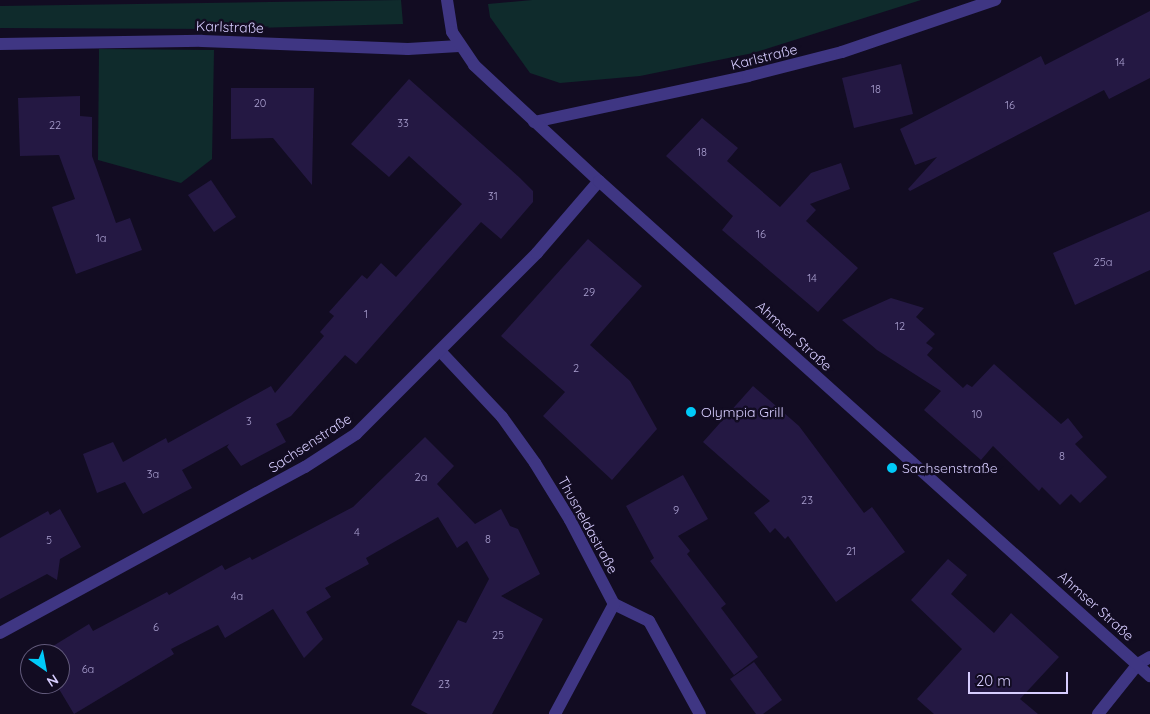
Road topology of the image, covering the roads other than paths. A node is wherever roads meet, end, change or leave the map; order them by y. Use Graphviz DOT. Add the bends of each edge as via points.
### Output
graph roads {
  1 [pos="447,0"];
  2 [pos="995,0"];
  3 [pos="0,44"];
  4 [pos="459,46"];
  5 [pos="534,122"];
  6 [pos="599,181"];
  7 [pos="441,352"];
  8 [pos="614,604"];
  9 [pos="0,633"];
  10 [pos="1150,657"];
  11 [pos="1138,664"];
  12 [pos="1150,676"];
  13 [pos="555,714"];
  14 [pos="700,714"];
  15 [pos="1098,714"];
  1 -- 4 [label="street, Ahmser Straße" via="452,32"];
  2 -- 5 [label="street, Karlstraße" via="842,52 748,76"];
  3 -- 4 [label="street, Karlstraße" via="202,41 408,49"];
  4 -- 5 [label="street, Ahmser Straße"];
  5 -- 6 [label="street, Ahmser Straße"];
  6 -- 7 [label="street, Sachsenstraße" via="537,253"];
  6 -- 11 [label="street, Ahmser Straße"];
  7 -- 8 [label="street, Thusneldastraße" via="502,417 535,463 570,520"];
  7 -- 9 [label="street, Sachsenstraße" via="356,434 305,467"];
  8 -- 13 [label="street"];
  8 -- 14 [label="street" via="649,621"];
  10 -- 11 [label="street"];
  11 -- 12 [label="street, Ahmser Straße"];
  11 -- 15 [label="street"];
}
